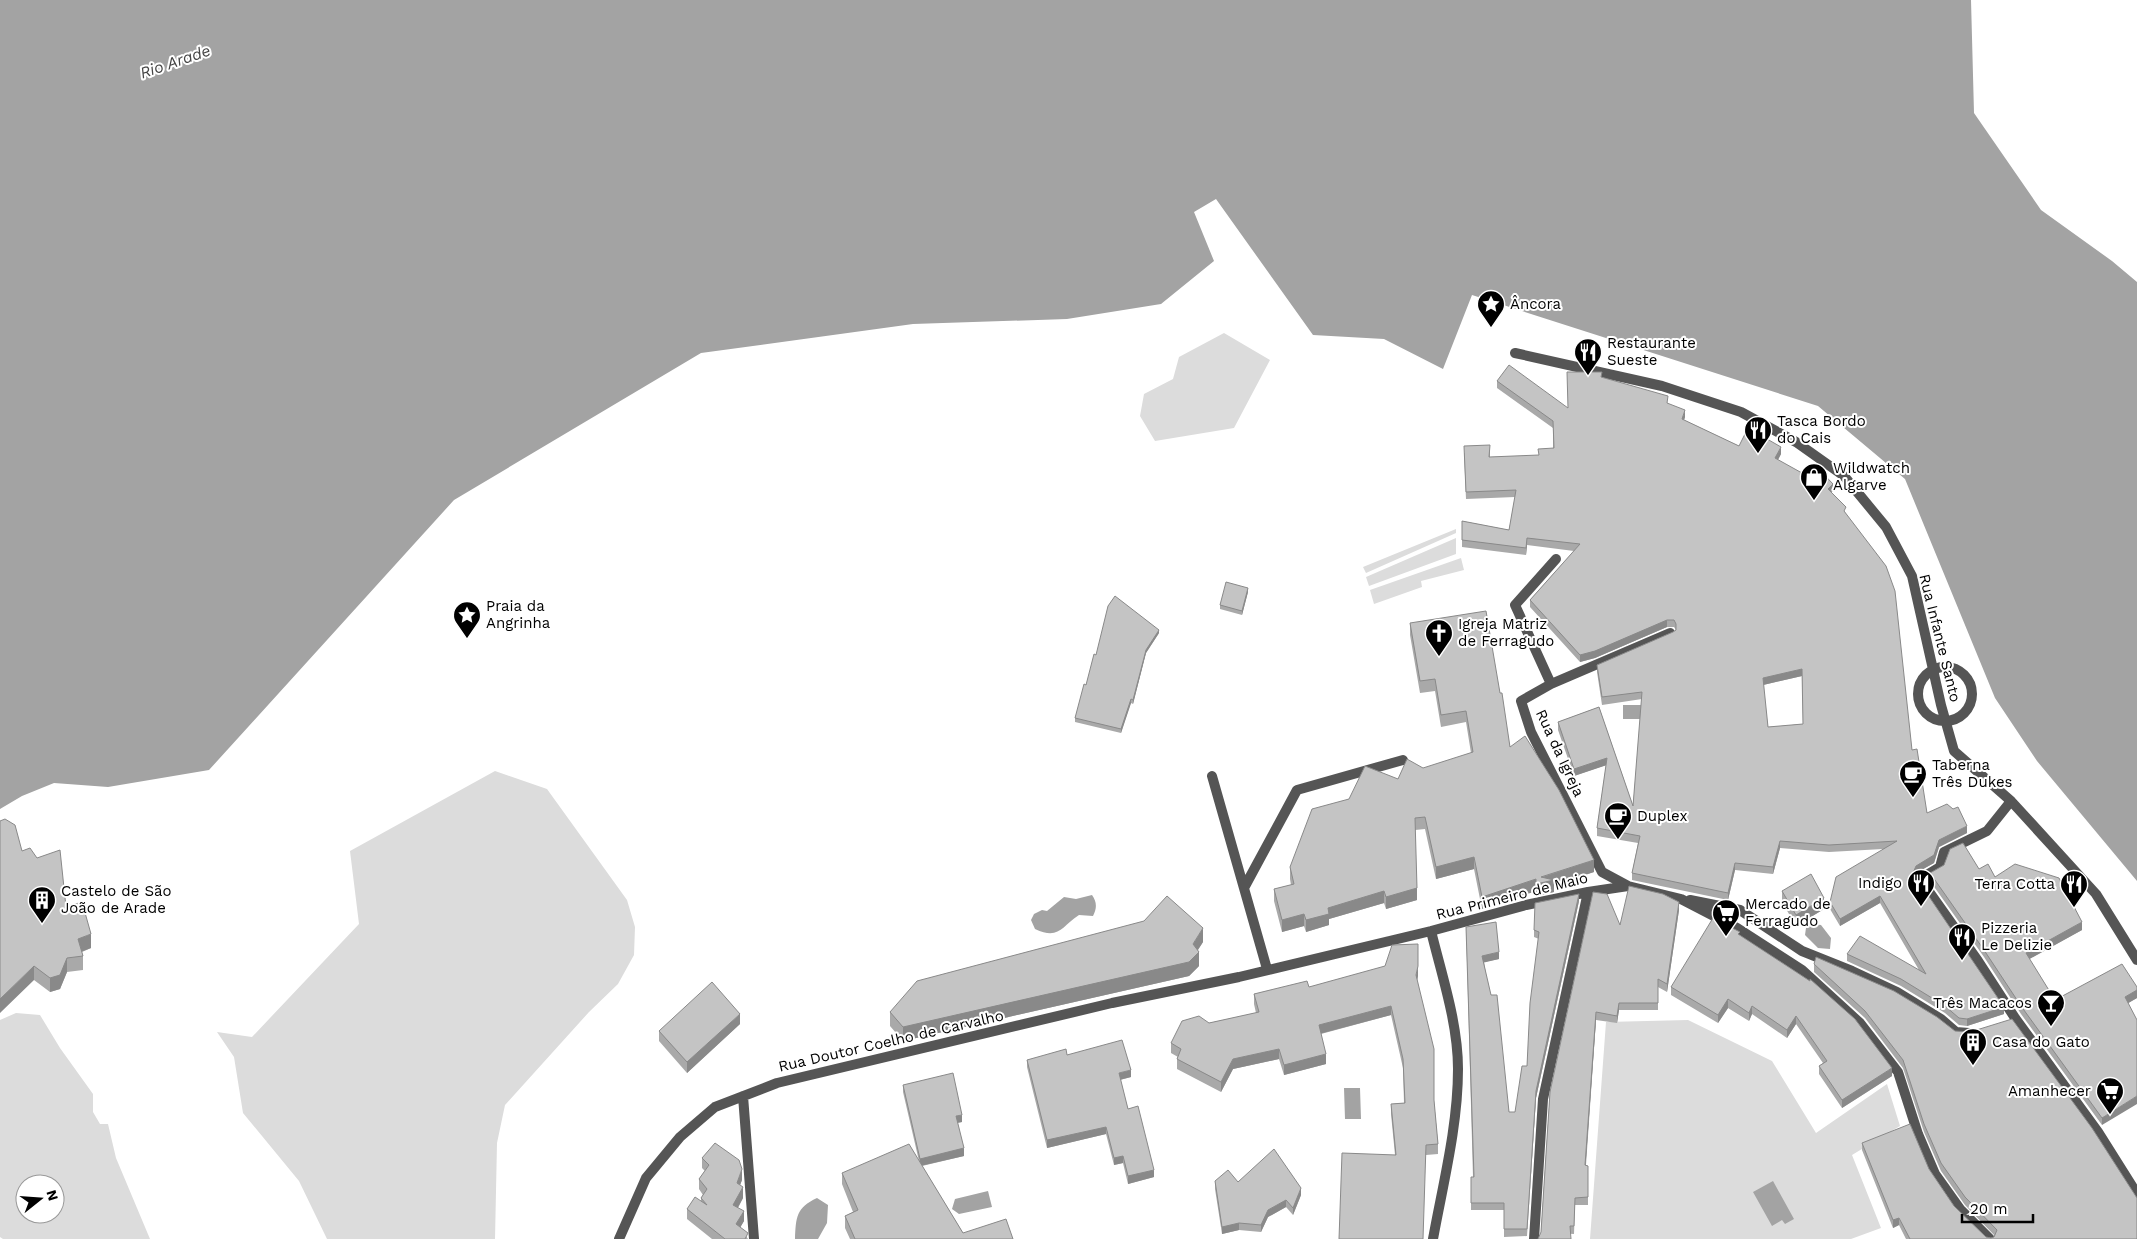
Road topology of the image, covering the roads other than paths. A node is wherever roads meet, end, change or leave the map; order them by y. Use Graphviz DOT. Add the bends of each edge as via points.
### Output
graph roads {
  1 [pos="1515,353"];
  2 [pos="1556,559"];
  3 [pos="1670,632"];
  4 [pos="1932,669"];
  5 [pos="1551,684"];
  6 [pos="1945,722"];
  7 [pos="1403,760"];
  8 [pos="1212,776"];
  9 [pos="2011,801"];
  10 [pos="1628,886"];
  11 [pos="1244,888"];
  12 [pos="1588,892"];
  13 [pos="1682,899"];
  14 [pos="1431,931"];
  15 [pos="2137,960"];
  16 [pos="1267,969"];
  17 [pos="1239,977"];
  18 [pos="1978,1030"];
  19 [pos="743,1096"];
  20 [pos="2137,1194"];
  21 [pos="618,1239"];
  22 [pos="754,1239"];
  23 [pos="1434,1239"];
  24 [pos="1534,1239"];
  25 [pos="1990,1239"];
  1 -- 4 [label="street, Rua Infante Santo" via="1662,386 1741,412 1796,442 1844,476 1886,527 1912,576"];
  2 -- 5 [label="street, Rua da Igreja" via="1514,605"];
  3 -- 5 [label="street"];
  4 -- 6 [label="street, Rua Infante Santo"];
  4 -- 6 [label="street" via="1920,681 1917,698 1925,713"];
  4 -- 6 [label="street" via="1940,666 1958,669 1972,690 1969,707 1964,714"];
  5 -- 10 [label="street, Rua da Igreja" via="1521,701 1531,732 1602,872"];
  6 -- 9 [label="street, Rua Infante Santo" via="1954,751"];
  7 -- 11 [label="street" via="1297,790"];
  8 -- 11 [label="street"];
  9 -- 15 [label="street, Rua Infante Santo" via="2096,894"];
  9 -- 20 [label="street" via="1987,831 1944,852 1940,867 1920,879 1978,961 2010,1020 2098,1132"];
  10 -- 12 [label="street, Rua Primeiro de Maio"];
  10 -- 13 [label="street, Rua Primeiro de Maio"];
  11 -- 16 [label="street"];
  12 -- 14 [label="street, Rua Primeiro de Maio"];
  12 -- 24 [label="street" via="1543,1099"];
  13 -- 18 [label="street" via="1735,908 1802,952 1896,992 1956,1032"];
  13 -- 25 [label="street, Rua Primeiro de Maio" via="1737,928 1802,970 1860,1023 1898,1072 1935,1174 1960,1209"];
  14 -- 16 [label="street, Rua Primeiro de Maio"];
  14 -- 23 [label="street" via="1453,1024 1458,1069"];
  16 -- 17 [label="street, Rua Primeiro de Maio"];
  17 -- 19 [label="street, Rua Doutor Coelho de Carvalho" via="1112,1003 777,1083"];
  19 -- 21 [label="street, Rua Doutor Coelho de Carvalho" via="715,1107 680,1137 646,1178"];
  19 -- 22 [label="street"];
}
